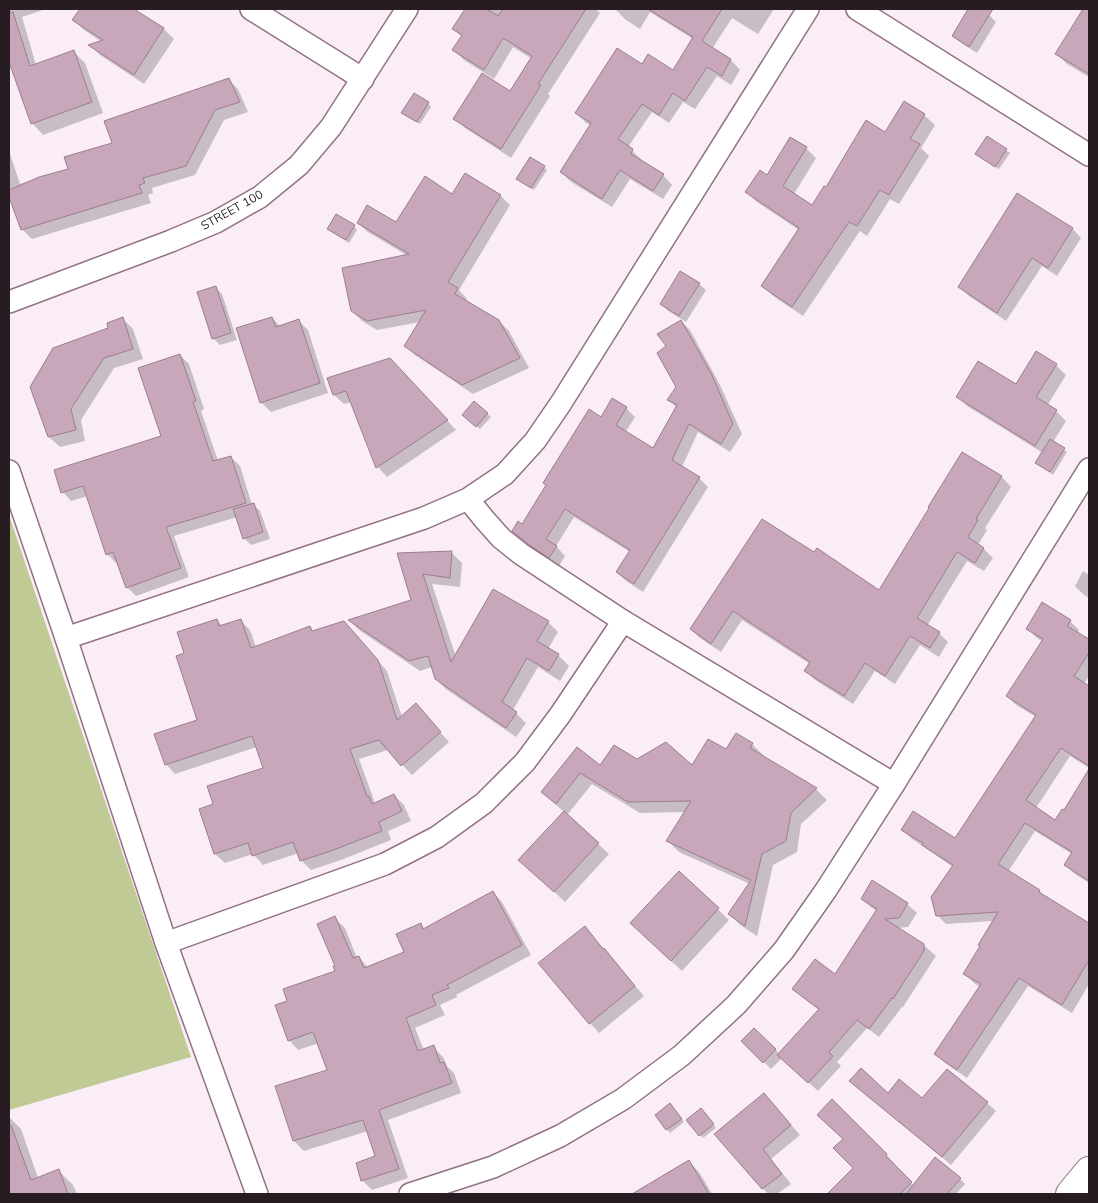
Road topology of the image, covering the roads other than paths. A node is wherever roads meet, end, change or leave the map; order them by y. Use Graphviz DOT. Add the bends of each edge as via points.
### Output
graph roads {
  1 [pos="251,9"];
  2 [pos="407,9"];
  3 [pos="808,9"];
  4 [pos="857,9"];
  5 [pos="363,79"];
  6 [pos="1089,155"];
  7 [pos="9,302"];
  8 [pos="1089,469"];
  9 [pos="9,471"];
  10 [pos="468,499"];
  11 [pos="623,620"];
  12 [pos="66,638"];
  13 [pos="894,784"];
  14 [pos="166,943"];
  15 [pos="1089,1171"];
  16 [pos="257,1194"];
  17 [pos="410,1194"];
  18 [pos="1070,1194"];
  1 -- 5 [label="street"];
  2 -- 5 [label="street, STREET 100"];
  3 -- 10 [label="street" via="561,404 535,441 504,474"];
  4 -- 6 [label="street"];
  5 -- 7 [label="street, STREET 100" via="331,127 299,165 260,197 216,222 171,241"];
  8 -- 13 [label="street"];
  9 -- 12 [label="street"];
  10 -- 11 [label="street" via="501,538 521,554"];
  10 -- 12 [label="street" via="424,518"];
  11 -- 13 [label="street"];
  11 -- 14 [label="street" via="525,762 484,802 436,837 385,864"];
  12 -- 14 [label="street"];
  13 -- 17 [label="street" via="784,950 736,1005 682,1055 623,1099 560,1136 492,1167"];
  14 -- 16 [label="street"];
  15 -- 18 [label="street"];
}
